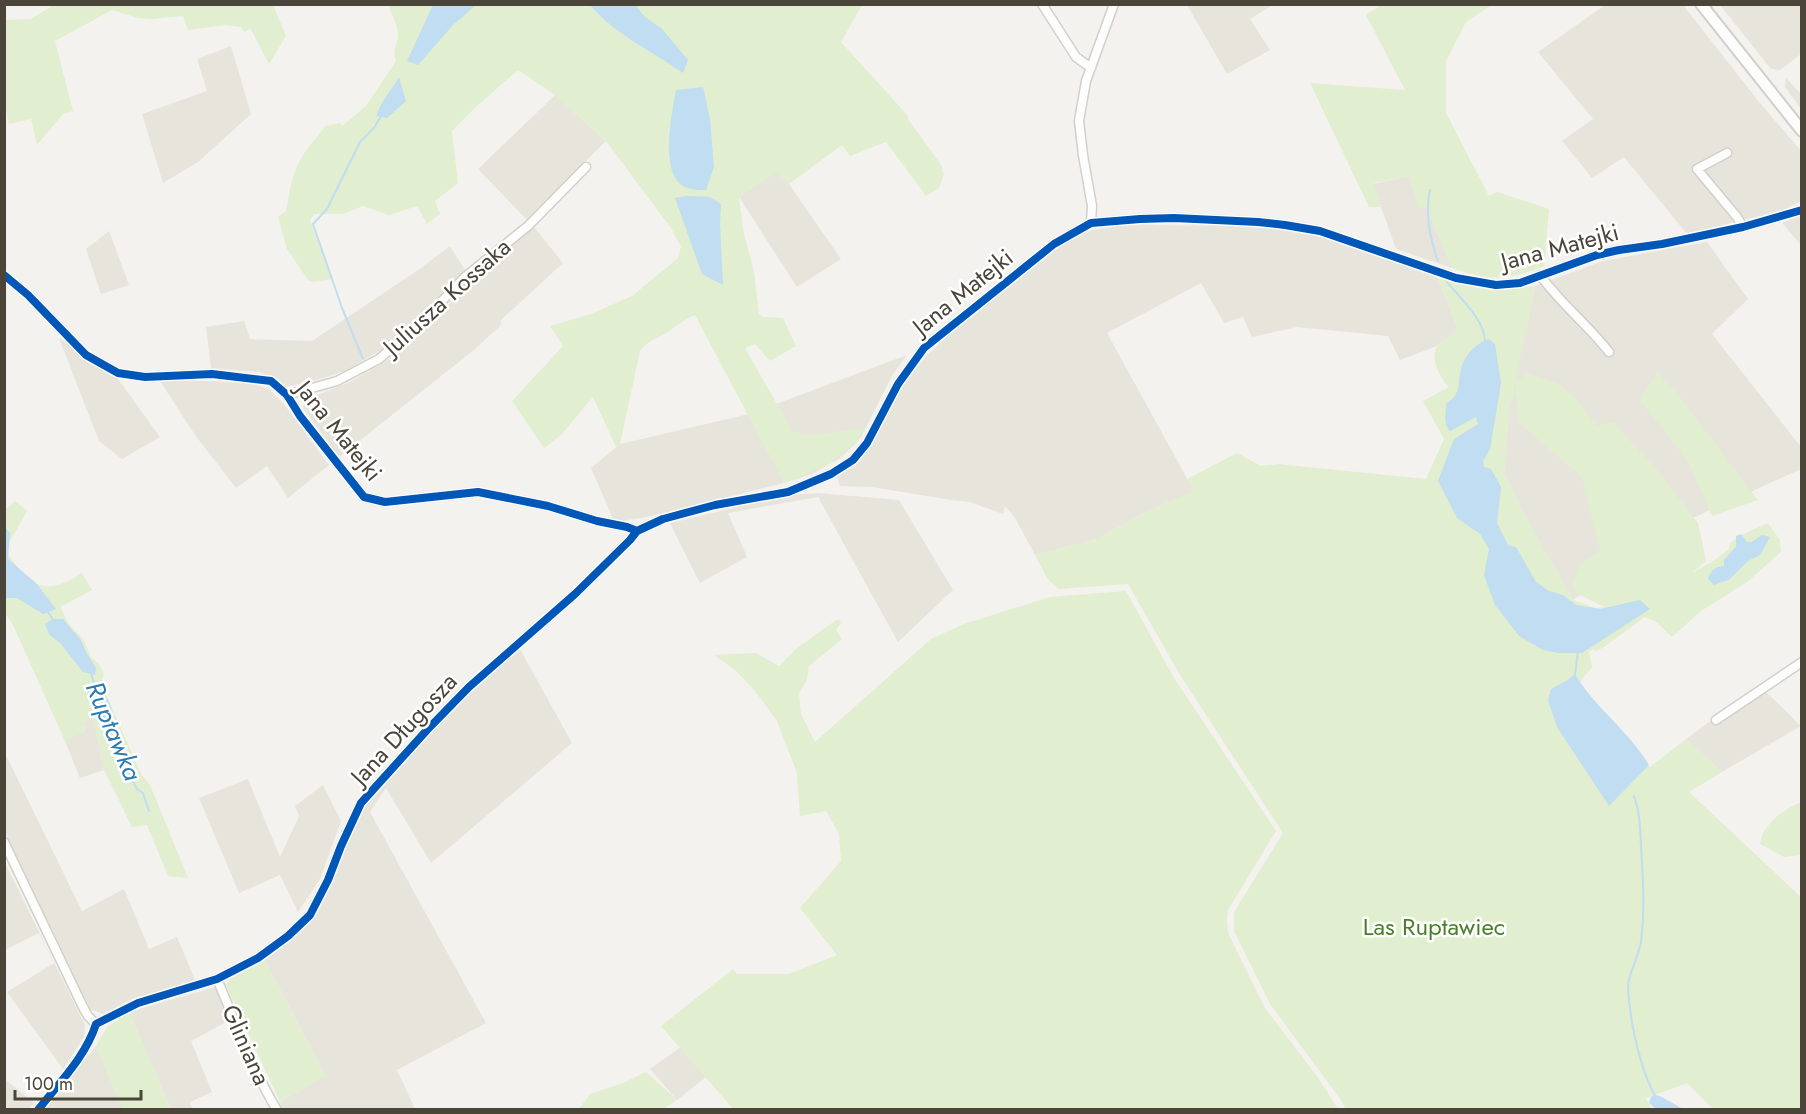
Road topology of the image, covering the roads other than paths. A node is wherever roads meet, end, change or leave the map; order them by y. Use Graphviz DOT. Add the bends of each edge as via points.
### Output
graph roads {
  1 [pos="1042,4"];
  2 [pos="1114,4"];
  3 [pos="1701,4"];
  4 [pos="1091,68"];
  5 [pos="1802,131"];
  6 [pos="1727,153"];
  7 [pos="586,167"];
  8 [pos="1802,210"];
  9 [pos="1090,223"];
  10 [pos="1743,227"];
  11 [pos="4,275"];
  12 [pos="1540,275"];
  13 [pos="1609,352"];
  14 [pos="287,395"];
  15 [pos="637,531"];
  16 [pos="1802,663"];
  17 [pos="1716,720"];
  18 [pos="4,842"];
  19 [pos="217,979"];
  20 [pos="96,1023"];
  21 [pos="38,1110"];
  22 [pos="277,1110"];
  1 -- 4 [label="street" via="1076,57"];
  2 -- 4 [label="street"];
  3 -- 5 [label="street"];
  4 -- 9 [label="street" via="1079,121 1092,206"];
  6 -- 10 [label="street" via="1697,169"];
  7 -- 14 [label="street, Juliusza Kossaka" via="528,226 465,277 379,359 337,381"];
  8 -- 10 [label="street, Jana Matejki"];
  9 -- 12 [label="street, Jana Matejki" via="1174,218 1258,222 1320,231 1456,278 1487,284 1520,283"];
  9 -- 15 [label="street, Jana Matejki" via="1054,244 924,348 853,460 788,492 705,508 663,519"];
  10 -- 12 [label="street, Jana Matejki" via="1597,255"];
  11 -- 14 [label="street, Jana Matejki" via="86,355 118,373 146,377 212,374 271,381"];
  12 -- 13 [label="street"];
  14 -- 15 [label="street, Jana Matejki" via="364,497 385,502 478,492 548,506"];
  15 -- 19 [label="street, Jana Długosza" via="575,594 469,687 361,802 310,915 267,952"];
  16 -- 17 [label="street"];
  18 -- 20 [label="street" via="83,1007"];
  19 -- 20 [label="street, Jana Długosza" via="138,1003"];
  19 -- 22 [label="street, Gliniana"];
  20 -- 21 [label="street" via="90,1041"];
}
